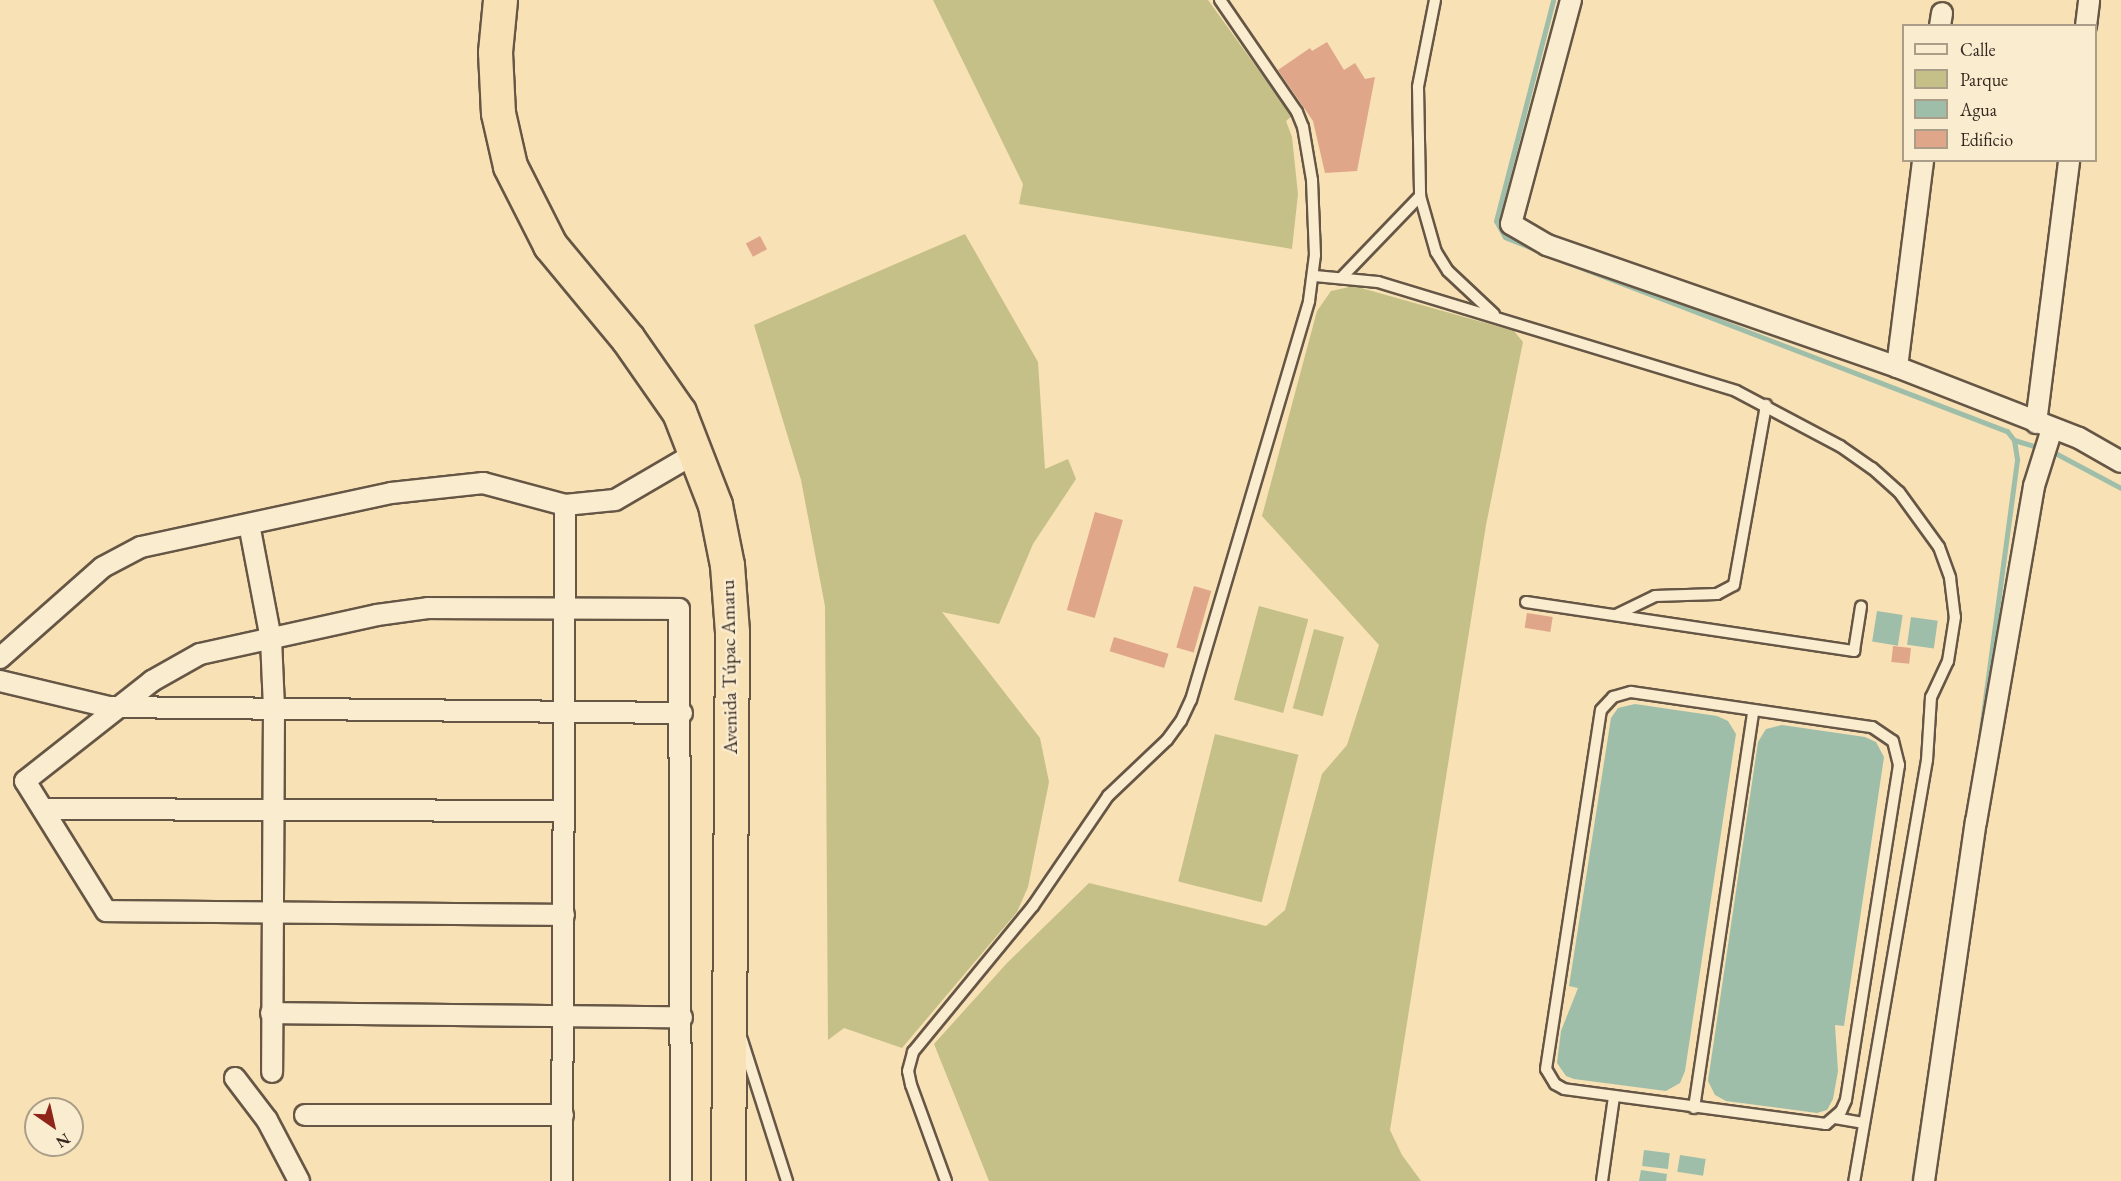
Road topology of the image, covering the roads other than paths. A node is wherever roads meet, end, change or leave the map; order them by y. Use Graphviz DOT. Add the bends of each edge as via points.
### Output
graph roads {
  1 [pos="500,0"];
  2 [pos="1220,0"];
  3 [pos="1435,0"];
  4 [pos="1571,0"];
  5 [pos="2090,0"];
  6 [pos="2086,24"];
  7 [pos="1923,162"];
  8 [pos="2069,162"];
  9 [pos="1420,196"];
  10 [pos="1315,276"];
  11 [pos="1343,276"];
  12 [pos="1496,315"];
  13 [pos="1897,367"];
  14 [pos="1766,405"];
  15 [pos="2044,426"];
  16 [pos="697,452"];
  17 [pos="2121,462"];
  18 [pos="565,505"];
  19 [pos="249,524"];
  20 [pos="1526,602"];
  21 [pos="1861,607"];
  22 [pos="565,609"];
  23 [pos="1615,615"];
  24 [pos="271,639"];
  25 [pos="0,658"];
  26 [pos="0,681"];
  27 [pos="119,706"];
  28 [pos="274,708"];
  29 [pos="564,711"];
  30 [pos="1753,711"];
  31 [pos="682,713"];
  32 [pos="43,809"];
  33 [pos="273,810"];
  34 [pos="564,811"];
  35 [pos="272,913"];
  36 [pos="564,915"];
  37 [pos="730,1000"];
  38 [pos="271,1012"];
  39 [pos="563,1016"];
  40 [pos="682,1017"];
  41 [pos="272,1072"];
  42 [pos="235,1078"];
  43 [pos="1614,1097"];
  44 [pos="1694,1108"];
  45 [pos="305,1115"];
  46 [pos="563,1115"];
  47 [pos="1835,1118"];
  48 [pos="1863,1123"];
  49 [pos="299,1181"];
  50 [pos="562,1181"];
  51 [pos="681,1181"];
  52 [pos="728,1181"];
  53 [pos="787,1181"];
  54 [pos="946,1181"];
  55 [pos="1602,1181"];
  56 [pos="1854,1181"];
  57 [pos="1924,1181"];
  1 -- 16 [label="highway, Avenida Túpac Amaru" via="495,52 498,113 510,166 550,245 657,377"];
  2 -- 10 [label="lane" via="1300,118 1312,180"];
  3 -- 9 [label="lane" via="1418,87"];
  4 -- 13 [label="street" via="1510,224 1547,244"];
  5 -- 6 [label="street"];
  7 -- 13 [label="street"];
  8 -- 15 [label="street"];
  9 -- 11 [label="lane"];
  9 -- 12 [label="lane" via="1436,252 1448,271"];
  10 -- 11 [label="lane"];
  10 -- 54 [label="lane" via="1191,700 1181,721 1167,740 1102,803 1033,906 922,1040 909,1062 911,1085"];
  11 -- 12 [label="lane"];
  12 -- 14 [label="lane" via="1736,391"];
  13 -- 15 [label="street"];
  14 -- 23 [label="lane" via="1734,585 1717,594 1655,596"];
  14 -- 48 [label="lane" via="1840,446 1899,492 1939,547 1954,598 1948,661 1929,712 1927,760"];
  15 -- 17 [label="street" via="2079,438"];
  15 -- 57 [label="street" via="1982,788"];
  16 -- 18 [label="street" via="615,500"];
  16 -- 37 [label="highway, Avenida Túpac Amaru" via="715,505 725,555 732,632"];
  18 -- 19 [label="street" via="483,483 392,492"];
  18 -- 22 [label="street"];
  19 -- 24 [label="street"];
  19 -- 25 [label="street" via="141,547 103,567"];
  20 -- 23 [label="lane"];
  21 -- 23 [label="lane" via="1854,651"];
  22 -- 24 [label="street" via="428,608 377,615"];
  22 -- 29 [label="street"];
  22 -- 31 [label="street" via="679,609"];
  24 -- 27 [label="street" via="200,654 176,665"];
  24 -- 28 [label="street"];
  26 -- 27 [label="street"];
  27 -- 28 [label="street"];
  27 -- 32 [label="street" via="25,781"];
  28 -- 29 [label="street"];
  28 -- 33 [label="street"];
  29 -- 31 [label="street"];
  29 -- 34 [label="street"];
  30 -- 43 [label="lane" via="1631,692 1613,697 1600,710 1546,1069 1555,1084 1564,1089"];
  30 -- 44 [label="lane"];
  30 -- 47 [label="lane" via="1872,727 1893,741 1898,753 1846,1100"];
  31 -- 40 [label="street"];
  32 -- 33 [label="street"];
  32 -- 35 [label="street" via="106,911"];
  33 -- 34 [label="street"];
  33 -- 35 [label="street"];
  34 -- 36 [label="street"];
  35 -- 36 [label="street"];
  35 -- 38 [label="street"];
  36 -- 39 [label="street"];
  37 -- 52 [label="highway, Avenida Túpac Amaru"];
  37 -- 53 [label="lane"];
  38 -- 39 [label="street"];
  38 -- 41 [label="street"];
  39 -- 40 [label="street"];
  39 -- 46 [label="street"];
  40 -- 51 [label="street"];
  42 -- 49 [label="street" via="267,1120"];
  43 -- 44 [label="lane"];
  43 -- 55 [label="lane"];
  44 -- 47 [label="lane" via="1815,1125"];
  45 -- 46 [label="street"];
  46 -- 50 [label="street"];
  47 -- 48 [label="lane"];
  48 -- 56 [label="lane"];
}
